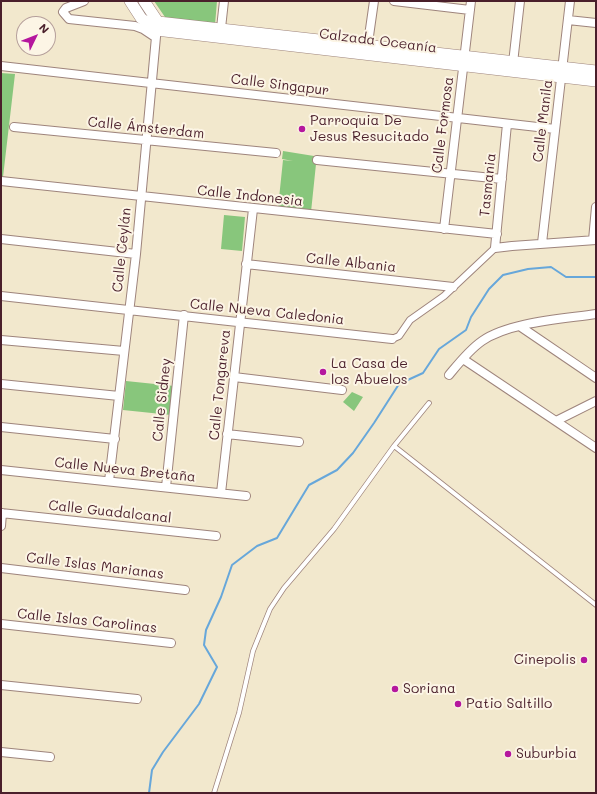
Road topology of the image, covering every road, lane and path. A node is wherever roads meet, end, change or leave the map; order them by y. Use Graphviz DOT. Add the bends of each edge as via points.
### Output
graph roads {
  1 [pos="84,1"];
  2 [pos="130,1"];
  3 [pos="144,1"];
  4 [pos="224,1"];
  5 [pos="374,1"];
  6 [pos="394,1"];
  7 [pos="471,1"];
  8 [pos="520,1"];
  9 [pos="570,1"];
  10 [pos="423,3"];
  11 [pos="470,10"];
  12 [pos="568,20"];
  13 [pos="596,23"];
  14 [pos="221,28"];
  15 [pos="156,30"];
  16 [pos="367,50"];
  17 [pos="463,62"];
  18 [pos="514,63"];
  19 [pos="1,66"];
  20 [pos="596,71"];
  21 [pos="562,72"];
  22 [pos="596,81"];
  23 [pos="152,83"];
  24 [pos="457,118"];
  25 [pos="508,124"];
  26 [pos="14,127"];
  27 [pos="555,129"];
  28 [pos="148,141"];
  29 [pos="276,153"];
  30 [pos="318,160"];
  31 [pos="450,174"];
  32 [pos="502,179"];
  33 [pos="1,181"];
  34 [pos="140,197"];
  35 [pos="596,207"];
  36 [pos="253,209"];
  37 [pos="444,229"];
  38 [pos="497,234"];
  39 [pos="1,240"];
  40 [pos="594,240"];
  41 [pos="542,243"];
  42 [pos="495,248"];
  43 [pos="136,254"];
  44 [pos="246,264"];
  45 [pos="453,287"];
  46 [pos="1,296"];
  47 [pos="129,309"];
  48 [pos="596,314"];
  49 [pos="184,315"];
  50 [pos="240,321"];
  51 [pos="521,327"];
  52 [pos="392,339"];
  53 [pos="1,340"];
  54 [pos="124,351"];
  55 [pos="463,358"];
  56 [pos="449,375"];
  57 [pos="234,377"];
  58 [pos="596,378"];
  59 [pos="1,384"];
  60 [pos="342,390"];
  61 [pos="119,396"];
  62 [pos="596,401"];
  63 [pos="429,403"];
  64 [pos="556,421"];
  65 [pos="1,427"];
  66 [pos="228,434"];
  67 [pos="115,439"];
  68 [pos="300,442"];
  69 [pos="394,446"];
  70 [pos="596,448"];
  71 [pos="1,470"];
  72 [pos="110,481"];
  73 [pos="166,487"];
  74 [pos="221,493"];
  75 [pos="246,496"];
  76 [pos="2,513"];
  77 [pos="1,526"];
  78 [pos="216,536"];
  79 [pos="1,568"];
  80 [pos="185,590"];
  81 [pos="596,605"];
  82 [pos="1,624"];
  83 [pos="171,643"];
  84 [pos="1,685"];
  85 [pos="137,699"];
  86 [pos="1,752"];
  87 [pos="50,757"];
  88 [pos="214,793"];
  1 -- 15 [label="street, Calzada Oceanía" via="66,8 63,12 69,19"];
  2 -- 15 [label="street" via="141,18"];
  3 -- 15 [label="street"];
  4 -- 14 [label="street"];
  5 -- 16 [label="street"];
  6 -- 10 [label="street"];
  7 -- 11 [label="street, Calle Formosa"];
  8 -- 18 [label="street"];
  9 -- 12 [label="street, Calle Manila"];
  10 -- 11 [label="street"];
  11 -- 17 [label="street, Calle Formosa"];
  12 -- 13 [label="street"];
  12 -- 21 [label="street, Calle Manila"];
  14 -- 15 [label="street, Calzada Oceanía"];
  14 -- 16 [label="street, Calzada Oceanía"];
  15 -- 16 [label="street, Calzada Oceanía"];
  15 -- 23 [label="street, Calle Ceylán"];
  16 -- 17 [label="street, Calzada Oceanía"];
  17 -- 18 [label="street, Calzada Oceanía"];
  17 -- 21 [label="street, Calzada Oceanía"];
  17 -- 24 [label="street, Calle Formosa"];
  18 -- 21 [label="street, Calzada Oceanía"];
  19 -- 23 [label="street, Calle Singapur"];
  20 -- 21 [label="street, Calzada Oceanía"];
  21 -- 22 [label="street, Calzada Oceanía"];
  21 -- 27 [label="street, Calle Manila"];
  23 -- 24 [label="street, Calle Singapur"];
  23 -- 28 [label="street, Calle Ceylán"];
  24 -- 25 [label="street, Calle Singapur"];
  24 -- 31 [label="street, Calle Formosa"];
  25 -- 27 [label="street, Calle Singapur"];
  25 -- 32 [label="street, Tasmania"];
  26 -- 28 [label="street, Calle Ámsterdam"];
  27 -- 41 [label="street, Calle Manila"];
  28 -- 29 [label="street, Calle Ámsterdam"];
  28 -- 34 [label="street, Calle Ceylán"];
  30 -- 31 [label="street"];
  31 -- 32 [label="street"];
  31 -- 37 [label="street, Calle Formosa"];
  32 -- 38 [label="street, Tasmania"];
  33 -- 34 [label="street, Calle Indonesia"];
  34 -- 36 [label="street, Calle Indonesia"];
  34 -- 43 [label="street, Calle Ceylán"];
  35 -- 40 [label="street"];
  36 -- 37 [label="street, Calle Indonesia"];
  36 -- 44 [label="street, Calle Tongareva"];
  37 -- 38 [label="street, Calle Indonesia"];
  38 -- 42 [label="street, Tasmania"];
  39 -- 43 [label="street"];
  40 -- 41 [label="street"];
  41 -- 42 [label="street"];
  42 -- 45 [label="street, Calle Nueva Caledonia"];
  43 -- 47 [label="street, Calle Ceylán"];
  44 -- 45 [label="street, Calle Albania"];
  44 -- 50 [label="street, Calle Tongareva"];
  45 -- 52 [label="street, Calle Nueva Caledonia" via="410,320 399,336"];
  46 -- 47 [label="street, Calle Nueva Caledonia"];
  47 -- 49 [label="street, Calle Nueva Caledonia"];
  47 -- 54 [label="street, Calle Ceylán"];
  48 -- 51 [label="street"];
  49 -- 50 [label="street, Calle Nueva Caledonia"];
  49 -- 73 [label="street, Calle Sidney"];
  50 -- 52 [label="street, Calle Nueva Caledonia"];
  50 -- 57 [label="street, Calle Tongareva"];
  51 -- 55 [label="street" via="488,337"];
  51 -- 58 [label="street"];
  53 -- 54 [label="street"];
  54 -- 61 [label="street, Calle Ceylán"];
  55 -- 56 [label="street"];
  55 -- 64 [label="street"];
  57 -- 60 [label="street"];
  57 -- 66 [label="street, Calle Tongareva"];
  59 -- 61 [label="street"];
  61 -- 67 [label="street, Calle Ceylán"];
  62 -- 64 [label="street"];
  63 -- 69 [label="lane"];
  64 -- 70 [label="street"];
  65 -- 67 [label="street"];
  66 -- 68 [label="street"];
  66 -- 74 [label="street, Calle Tongareva"];
  67 -- 72 [label="street, Calle Ceylán"];
  69 -- 81 [label="lane"];
  69 -- 88 [label="lane" via="334,529 284,588 270,609 253,651 239,714"];
  71 -- 72 [label="street, Calle Nueva Bretaña"];
  72 -- 73 [label="street, Calle Nueva Bretaña"];
  73 -- 74 [label="street, Calle Nueva Bretaña"];
  74 -- 75 [label="street, Calle Nueva Bretaña"];
  76 -- 77 [label="street"];
  76 -- 78 [label="street, Calle Guadalcanal"];
  79 -- 80 [label="street, Calle Islas Marianas"];
  82 -- 83 [label="street, Calle Islas Carolinas"];
  84 -- 85 [label="street"];
  86 -- 87 [label="street"];
}
